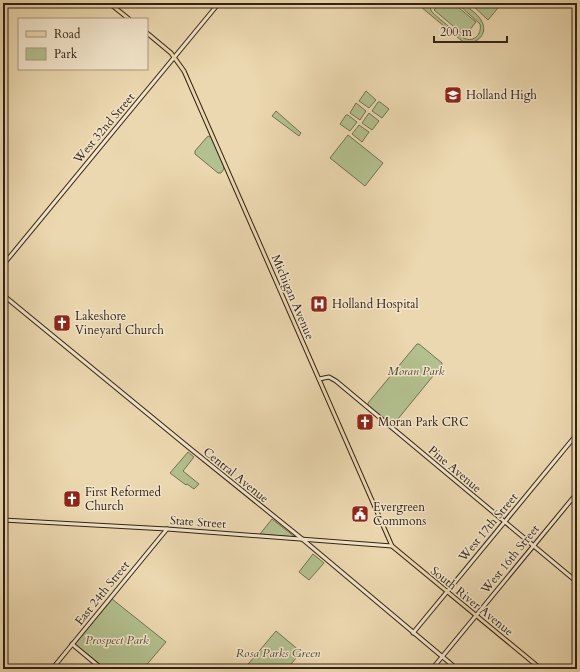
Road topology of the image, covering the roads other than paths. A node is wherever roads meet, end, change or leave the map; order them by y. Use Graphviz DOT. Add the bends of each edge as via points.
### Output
graph roads {
  1 [pos="109,3"];
  2 [pos="219,3"];
  3 [pos="128,18"];
  4 [pos="148,34"];
  5 [pos="174,57"];
  6 [pos="3,265"];
  7 [pos="3,295"];
  8 [pos="319,379"];
  9 [pos="577,434"];
  10 [pos="577,492"];
  11 [pos="3,520"];
  12 [pos="505,522"];
  13 [pos="167,529"];
  14 [pos="301,538"];
  15 [pos="392,546"];
  16 [pos="533,546"];
  17 [pos="577,582"];
  18 [pos="447,591"];
  19 [pos="476,615"];
  20 [pos="414,632"];
  21 [pos="72,644"];
  22 [pos="442,656"];
  23 [pos="52,669"];
  24 [pos="102,669"];
  25 [pos="432,669"];
  26 [pos="458,669"];
  27 [pos="541,669"];
  1 -- 3 [label="main road"];
  2 -- 5 [label="street, West 32nd Street"];
  4 -- 5 [label="main road, Michigan Avenue"];
  5 -- 6 [label="street, West 32nd Street"];
  5 -- 8 [label="main road, Michigan Avenue" via="194,92"];
  7 -- 14 [label="street, Central Avenue"];
  8 -- 12 [label="street, Pine Avenue" via="329,377 336,381"];
  8 -- 15 [label="main road, Michigan Avenue"];
  9 -- 12 [label="street, West 17th Street"];
  10 -- 16 [label="street, West 16th Street"];
  11 -- 13 [label="street, State Street"];
  12 -- 16 [label="street, Pine Avenue"];
  12 -- 18 [label="street, West 17th Street"];
  13 -- 14 [label="street, State Street"];
  13 -- 21 [label="street, East 24th Street"];
  14 -- 15 [label="street, State Street"];
  14 -- 20 [label="street, Central Avenue"];
  15 -- 18 [label="main road, South River Avenue"];
  16 -- 17 [label="street, Pine Avenue"];
  16 -- 19 [label="street, West 16th Street"];
  18 -- 19 [label="main road, South River Avenue"];
  18 -- 20 [label="street, West 17th Street"];
  19 -- 22 [label="street, West 16th Street"];
  19 -- 27 [label="main road, South River Avenue"];
  20 -- 22 [label="street, Central Avenue"];
  21 -- 23 [label="street, East 24th Street"];
  21 -- 24 [label="street"];
  22 -- 25 [label="street, West 16th Street"];
  22 -- 26 [label="street, Central Avenue"];
}
